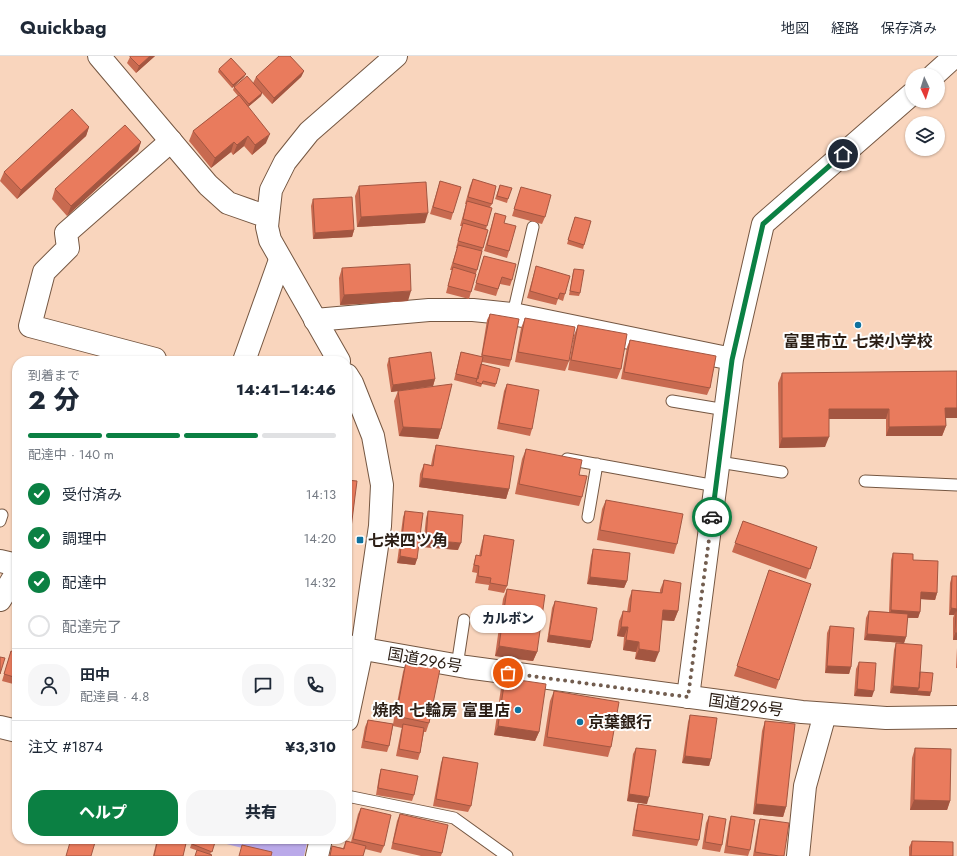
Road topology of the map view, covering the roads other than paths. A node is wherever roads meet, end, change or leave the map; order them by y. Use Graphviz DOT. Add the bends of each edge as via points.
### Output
graph roads {
  1 [pos="99,56"];
  2 [pos="396,56"];
  3 [pos="955,56"];
  4 [pos="942,68"];
  5 [pos="905,100"];
  6 [pos="171,141"];
  7 [pos="268,217"];
  8 [pos="533,227"];
  9 [pos="280,260"];
  10 [pos="513,314"];
  11 [pos="316,320"];
  12 [pos="144,356"];
  13 [pos="246,356"];
  14 [pos="336,356"];
  15 [pos="732,360"];
  16 [pos="352,383"];
  17 [pos="672,401"];
  18 [pos="726,410"];
  19 [pos="559,457"];
  20 [pos="719,462"];
  21 [pos="597,464"];
  22 [pos="782,472"];
  23 [pos="865,481"];
  24 [pos="957,485"];
  25 [pos="716,486"];
  26 [pos="588,517"];
  27 [pos="0,561"];
  28 [pos="12,564"];
  29 [pos="12,580"];
  30 [pos="0,600"];
  31 [pos="464,620"];
  32 [pos="354,648"];
  33 [pos="457,666"];
  34 [pos="352,669"];
  35 [pos="688,697"];
  36 [pos="825,714"];
  37 [pos="957,717"];
  38 [pos="0,727"];
  39 [pos="12,730"];
  40 [pos="352,797"];
  41 [pos="320,844"];
  42 [pos="317,856"];
  43 [pos="507,856"];
  44 [pos="798,856"];
  1 -- 6 [label="main road"];
  2 -- 7 [label="main road" via="309,132 285,162 271,190"];
  3 -- 4 [label="main road"];
  5 -- 15 [label="main road" via="763,224"];
  6 -- 7 [label="main road" via="208,185 228,203"];
  6 -- 12 [label="main road" via="66,233 68,248 44,272 30,326"];
  7 -- 9 [label="main road" via="270,240"];
  8 -- 10 [label="lane"];
  9 -- 11 [label="main road"];
  9 -- 13 [label="main road"];
  10 -- 11 [label="main road" via="473,310 428,310"];
  10 -- 15 [label="main road"];
  11 -- 14 [label="main road"];
  15 -- 18 [label="main road"];
  16 -- 32 [label="main road" via="374,436 382,485 380,526"];
  17 -- 18 [label="lane"];
  18 -- 20 [label="main road"];
  19 -- 21 [label="lane"];
  20 -- 22 [label="lane"];
  20 -- 25 [label="main road"];
  21 -- 25 [label="lane"];
  21 -- 26 [label="lane"];
  23 -- 24 [label="lane"];
  25 -- 35 [label="main road"];
  27 -- 28 [label="main road"];
  29 -- 30 [label="main road"];
  31 -- 33 [label="lane"];
  32 -- 33 [label="main road, 国道296号"];
  32 -- 34 [label="main road"];
  33 -- 35 [label="main road, 国道296号"];
  35 -- 36 [label="main road, 国道296号"];
  36 -- 37 [label="main road, 国道296号" via="886,718"];
  36 -- 44 [label="main road" via="805,786"];
  38 -- 39 [label="main road"];
  40 -- 43 [label="lane" via="454,818"];
  41 -- 42 [label="main road"];
}
